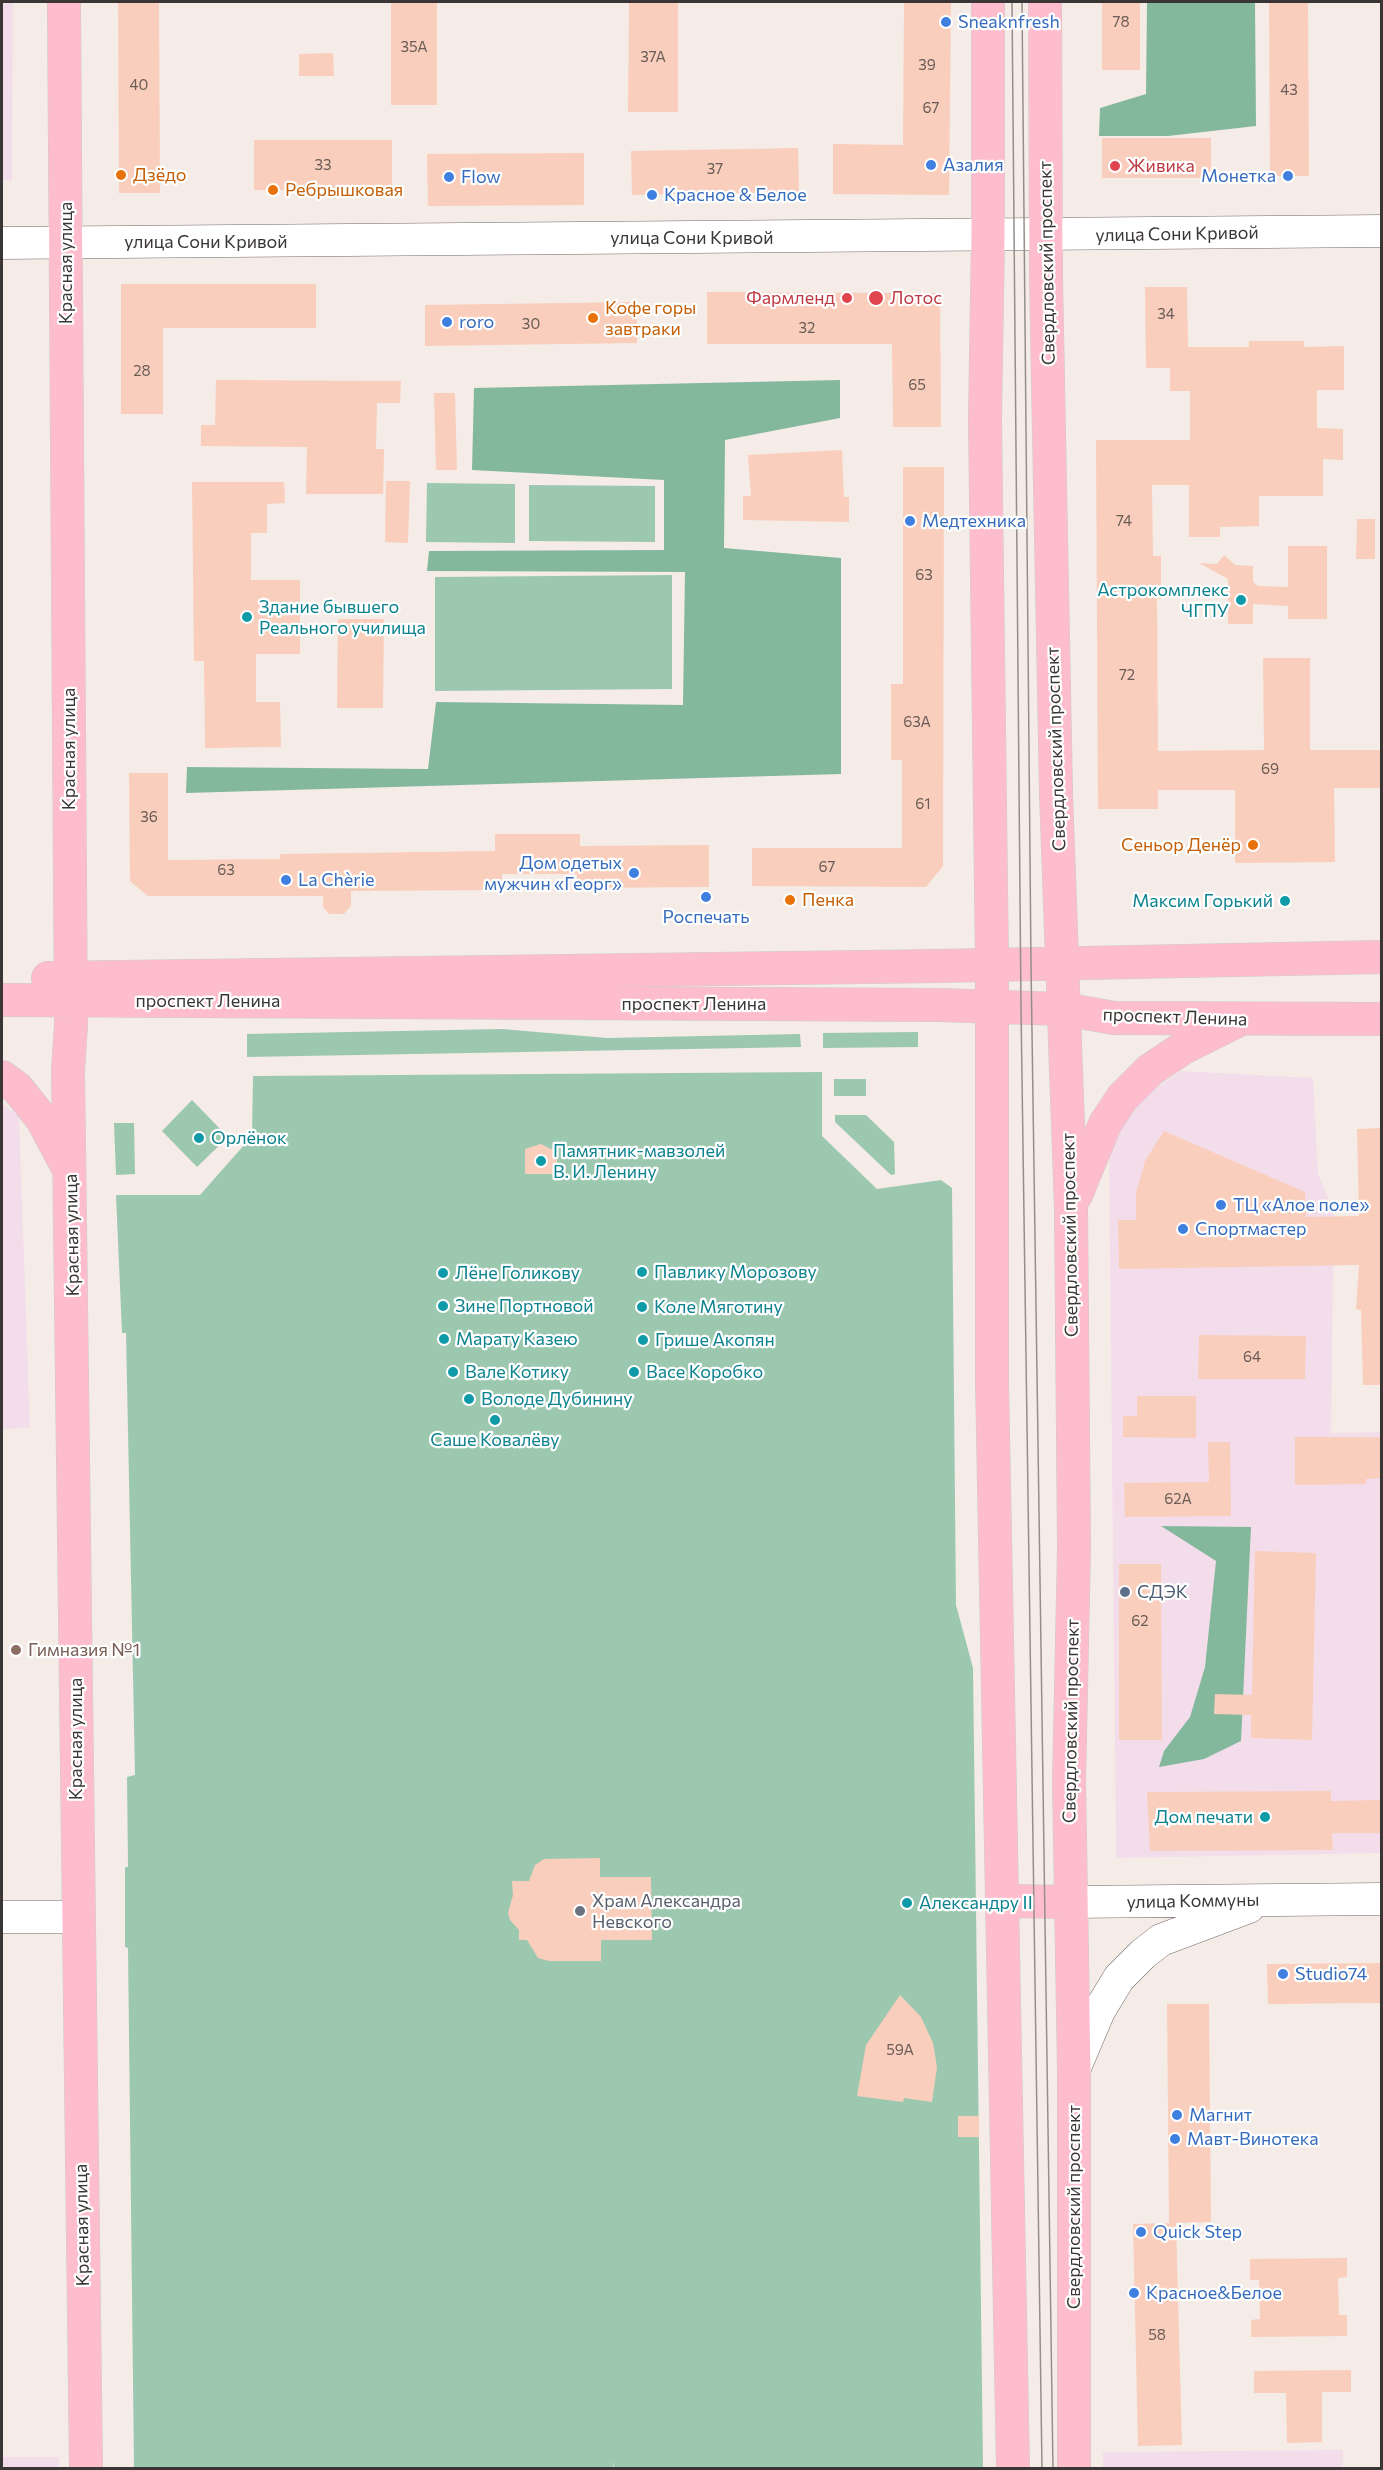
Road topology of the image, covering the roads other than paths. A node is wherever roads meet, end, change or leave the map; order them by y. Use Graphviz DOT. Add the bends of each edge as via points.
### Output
graph roads {
  1 [pos="64,2"];
  2 [pos="988,2"];
  3 [pos="1045,2"];
  4 [pos="1382,231"];
  5 [pos="988,236"];
  6 [pos="1046,236"];
  7 [pos="2,243"];
  8 [pos="65,243"];
  9 [pos="1382,957"];
  10 [pos="1061,963"];
  11 [pos="992,965"];
  12 [pos="2,979"];
  13 [pos="71,988"];
  14 [pos="2,1000"];
  15 [pos="991,1007"];
  16 [pos="1063,1009"];
  17 [pos="1382,1019"];
  18 [pos="1240,1020"];
  19 [pos="2,1077"];
  20 [pos="71,1174"];
  21 [pos="1071,1208"];
  22 [pos="1382,1899"];
  23 [pos="1268,1900"];
  24 [pos="1004,1901"];
  25 [pos="1070,1902"];
  26 [pos="2,1917"];
  27 [pos="77,1917"];
  28 [pos="1074,2070"];
  29 [pos="86,2469"];
  30 [pos="1013,2469"];
  31 [pos="1074,2469"];
  1 -- 8 [label="main road, Красная улица"];
  2 -- 5 [label="main road"];
  3 -- 6 [label="main road, Свердловский проспект"];
  4 -- 6 [label="street, улица Сони Кривой"];
  5 -- 6 [label="street, улица Сони Кривой"];
  5 -- 8 [label="street, улица Сони Кривой"];
  5 -- 11 [label="main road" via="985,429"];
  6 -- 10 [label="main road, Свердловский проспект"];
  7 -- 8 [label="street, улица Сони Кривой"];
  8 -- 13 [label="main road, Красная улица"];
  9 -- 10 [label="main road, проспект Ленина"];
  10 -- 11 [label="main road, проспект Ленина"];
  10 -- 16 [label="main road, Свердловский проспект"];
  11 -- 13 [label="main road, проспект Ленина"];
  11 -- 15 [label="main road"];
  12 -- 13 [label="main road, проспект Ленина"];
  13 -- 14 [label="main road, проспект Ленина"];
  13 -- 15 [label="main road, проспект Ленина"];
  13 -- 20 [label="main road, Красная улица"];
  15 -- 16 [label="main road, проспект Ленина"];
  15 -- 24 [label="main road" via="992,1392"];
  16 -- 18 [label="main road, проспект Ленина" via="1114,1018"];
  16 -- 21 [label="main road, Свердловский проспект"];
  17 -- 18 [label="main road, проспект Ленина"];
  18 -- 21 [label="main road" via="1183,1048 1150,1070 1122,1098 1105,1124"];
  19 -- 20 [label="main road" via="17,1088 42,1119"];
  20 -- 27 [label="main road, Красная улица"];
  21 -- 25 [label="main road, Свердловский проспект" via="1074,1548"];
  22 -- 23 [label="street, улица Коммуны"];
  23 -- 25 [label="street, улица Коммуны"];
  23 -- 28 [label="street" via="1161,1940 1143,1954 1119,1978 1099,2011"];
  24 -- 25 [label="main road, улица Коммуны"];
  24 -- 30 [label="main road"];
  25 -- 28 [label="main road, Свердловский проспект"];
  26 -- 27 [label="street"];
  27 -- 29 [label="main road, Красная улица"];
  28 -- 31 [label="main road, Свердловский проспект"];
}
